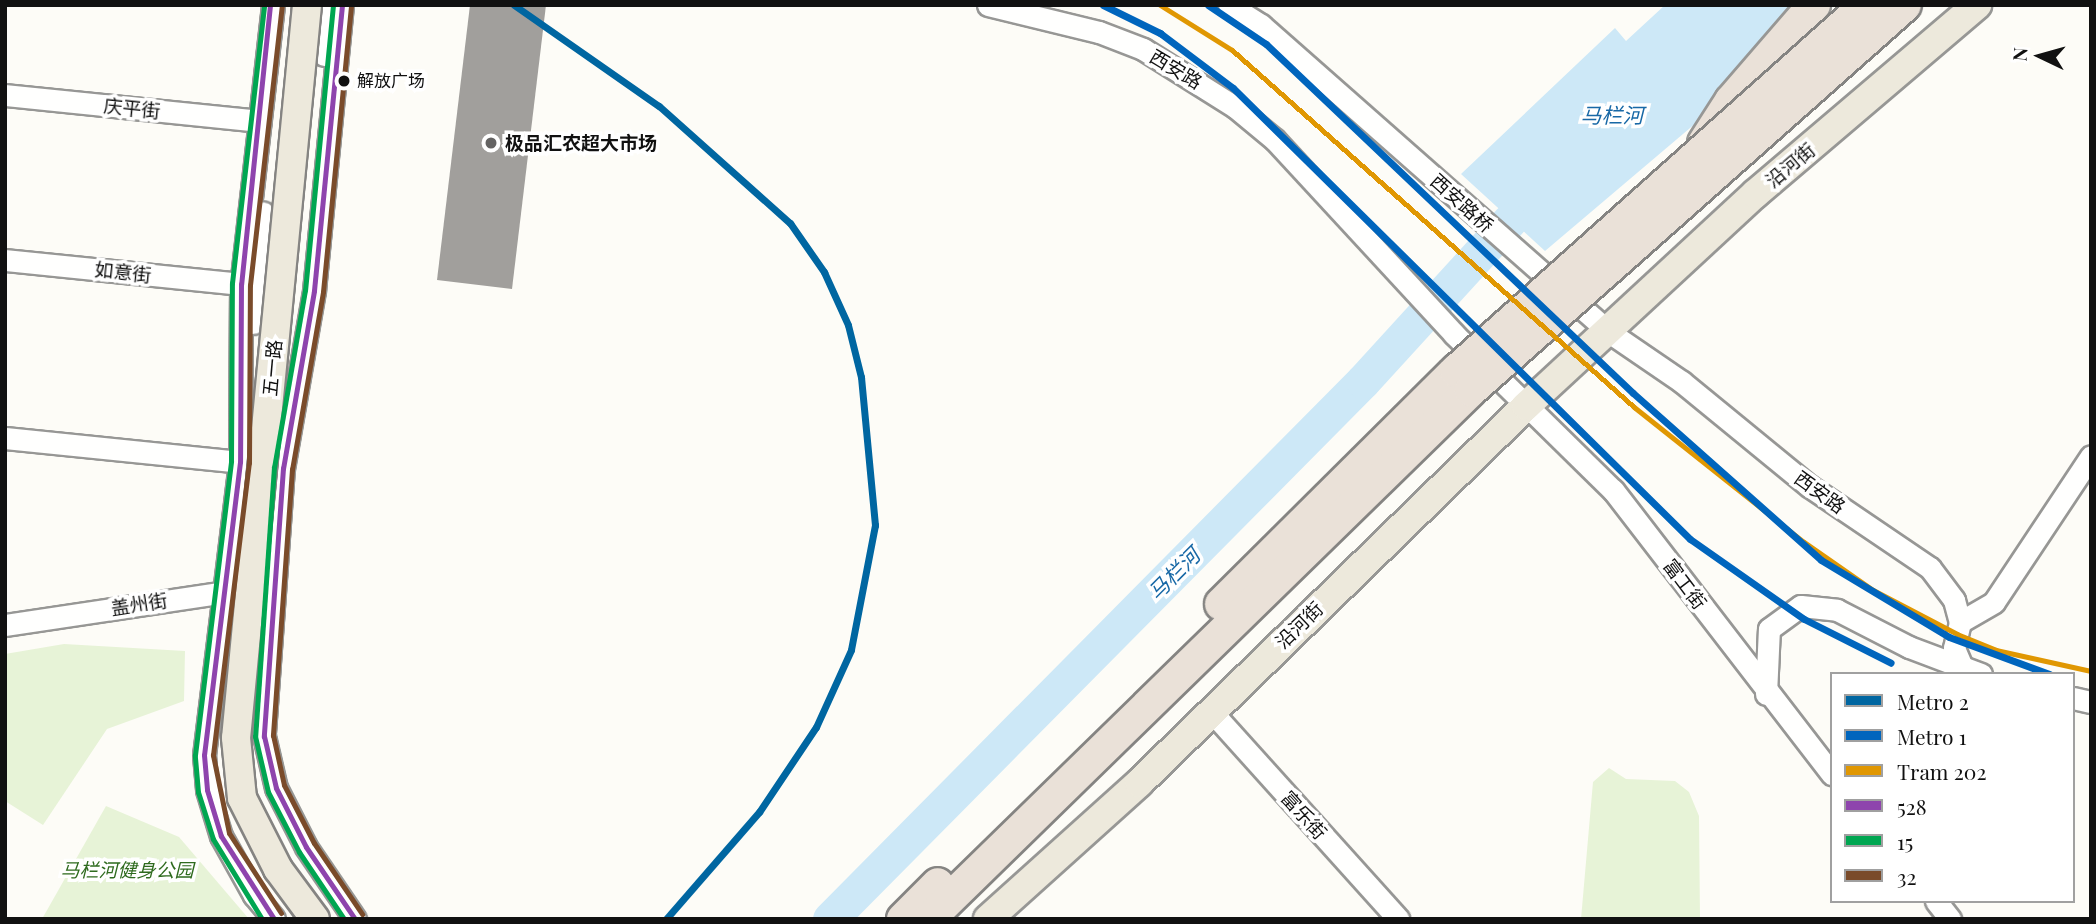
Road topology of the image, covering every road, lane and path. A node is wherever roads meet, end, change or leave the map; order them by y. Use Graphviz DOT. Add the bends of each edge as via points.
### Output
graph roads {
  1 [pos="307,5"];
  2 [pos="323,5"];
  3 [pos="345,5"];
  4 [pos="988,5"];
  5 [pos="1229,5"];
  6 [pos="1814,5"];
  7 [pos="1866,5"];
  8 [pos="1905,5"];
  9 [pos="1949,5"];
  10 [pos="1977,5"];
  11 [pos="276,8"];
  12 [pos="5,95"];
  13 [pos="260,121"];
  14 [pos="1699,150"];
  15 [pos="5,260"];
  16 [pos="241,284"];
  17 [pos="1609,331"];
  18 [pos="1526,406"];
  19 [pos="5,438"];
  20 [pos="2091,456"];
  21 [pos="240,462"];
  22 [pos="283,468"];
  23 [pos="272,589"];
  24 [pos="227,590"];
  25 [pos="1960,622"];
  26 [pos="5,625"];
  27 [pos="1972,671"];
  28 [pos="1766,694"];
  29 [pos="1211,711"];
  30 [pos="1830,772"];
  31 [pos="1938,903"];
  32 [pos="274,919"];
  33 [pos="315,919"];
  34 [pos="355,919"];
  35 [pos="903,919"];
  36 [pos="929,919"];
  37 [pos="988,919"];
  38 [pos="1398,919"];
  39 [pos="1950,919"];
  1 -- 33 [label="main road, 五一路, bridge" via="236,738 242,798 278,869"];
  2 -- 22 [label="street" via="326,33"];
  3 -- 22 [label="street" via="314,291"];
  4 -- 18 [label="street, 西安路" via="1099,32 1154,55 1235,107 1329,196"];
  5 -- 17 [label="street, 西安路桥" via="1261,25"];
  6 -- 14 [label="highway" via="1731,101"];
  7 -- 14 [label="highway, bridge"];
  8 -- 36 [label="highway, bridge" via="1471,390"];
  9 -- 17 [label="main road, 沿河街" via="1744,181 1614,303"];
  10 -- 17 [label="main road, 沿河街" via="1755,194"];
  11 -- 13 [label="street"];
  11 -- 21 [label="street" via="281,27"];
  12 -- 13 [label="street, 庆平街"];
  13 -- 16 [label="street"];
  14 -- 35 [label="highway, bridge" via="1456,370"];
  15 -- 16 [label="street, 如意街"];
  16 -- 21 [label="street"];
  17 -- 18 [label="main road, 沿河街"];
  17 -- 25 [label="street, 西安路" via="1682,382 1809,486 1930,568 1954,600"];
  18 -- 28 [label="street, 富工街" via="1613,490"];
  18 -- 29 [label="main road, 沿河街"];
  19 -- 21 [label="street"];
  20 -- 25 [label="street" via="1994,602"];
  21 -- 24 [label="street"];
  22 -- 23 [label="street"];
  23 -- 24 [label="street, 盖州街"];
  23 -- 34 [label="street" via="264,736 276,788 306,847"];
  24 -- 26 [label="street, 盖州街"];
  24 -- 32 [label="street" via="206,717 207,790 237,868"];
  25 -- 27 [label="street, 西安路" via="1954,649"];
  27 -- 28 [label="street" via="1837,610 1801,606 1769,629"];
  28 -- 30 [label="street, 富工街"];
  29 -- 37 [label="main road, 沿河街"];
  29 -- 38 [label="street, 富乐街"];
  31 -- 39 [label="street"];
}
